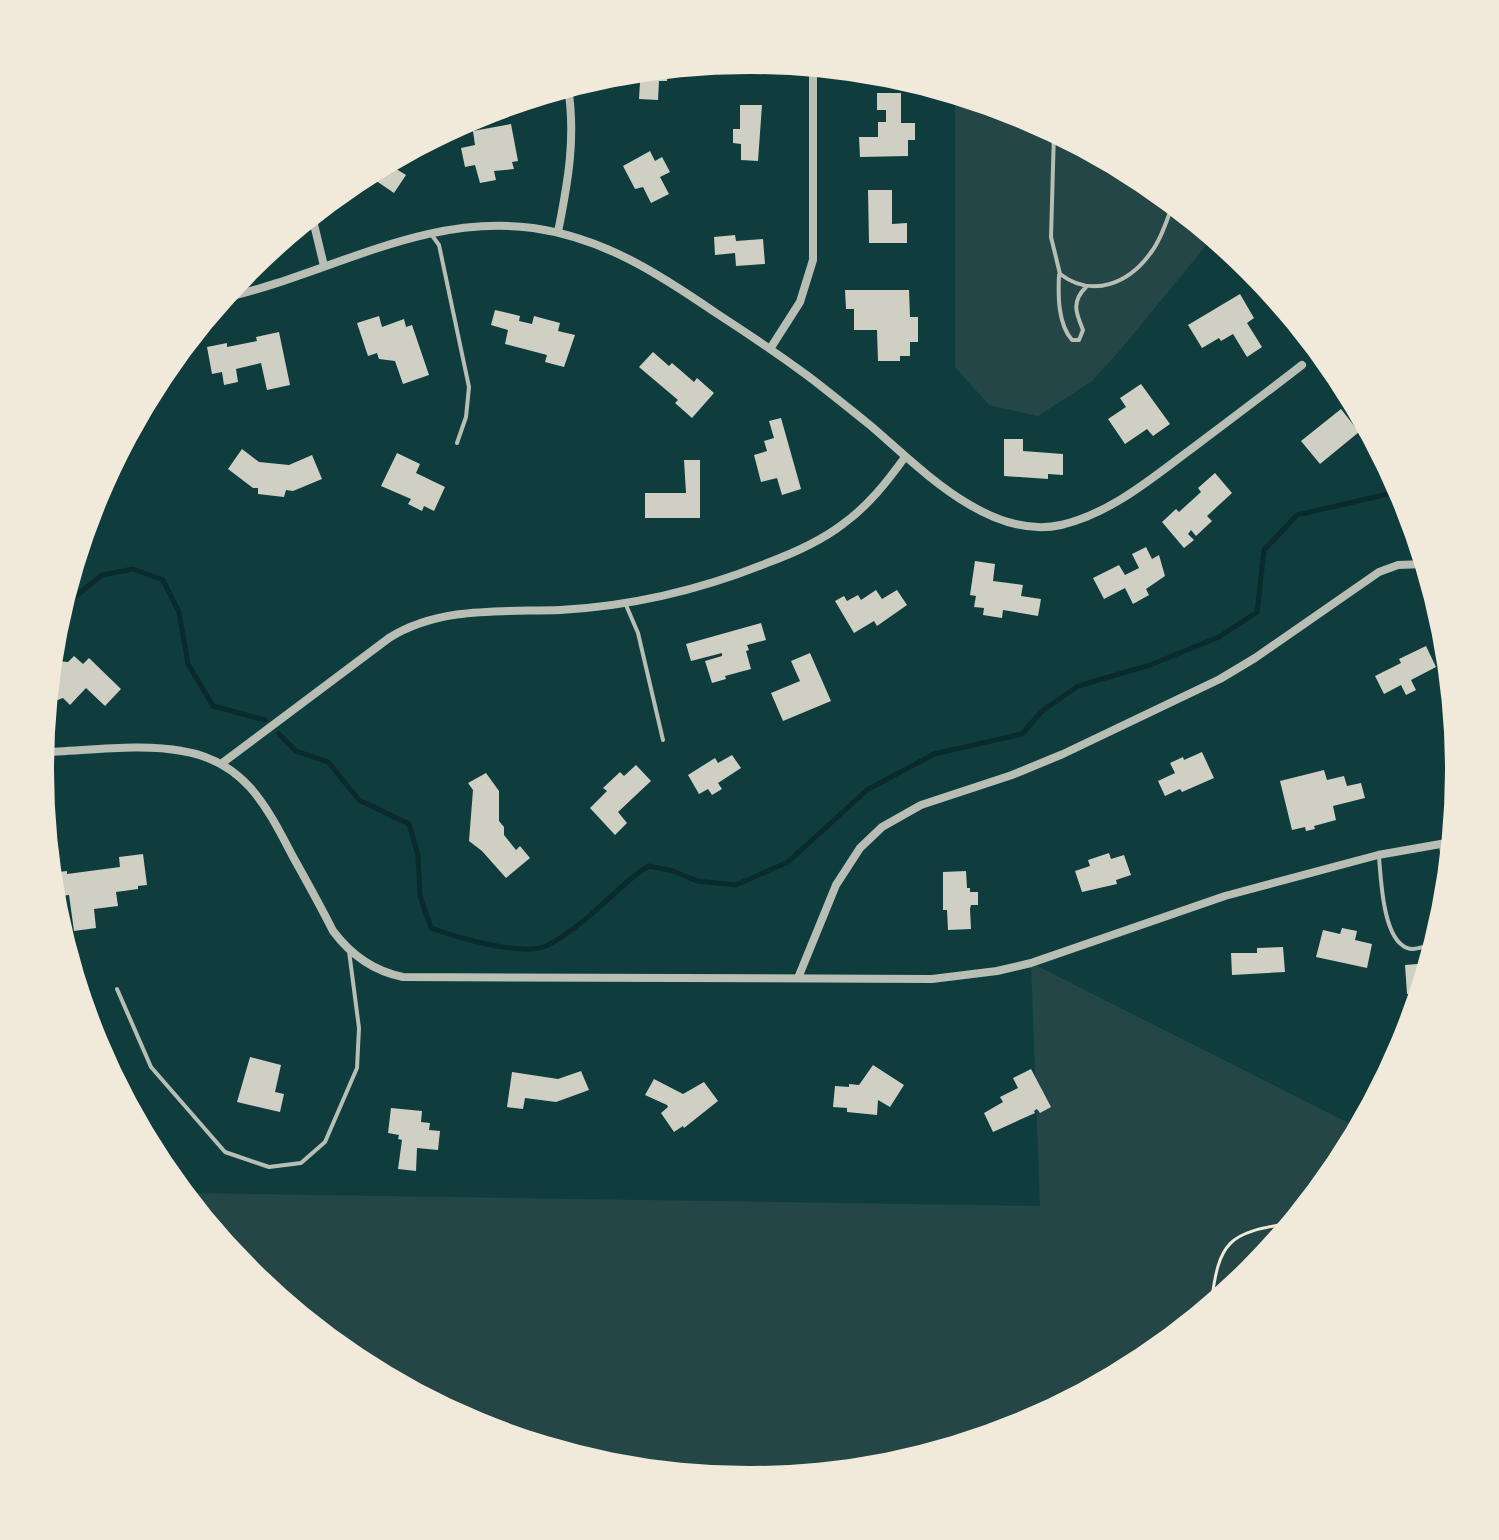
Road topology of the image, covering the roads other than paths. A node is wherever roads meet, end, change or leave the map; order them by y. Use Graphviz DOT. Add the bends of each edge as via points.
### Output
graph roads {
  1 [pos="813,78"];
  2 [pos="569,98"];
  3 [pos="1054,144"];
  4 [pos="1168,215"];
  5 [pos="315,227"];
  6 [pos="430,232"];
  7 [pos="558,232"];
  8 [pos="324,266"];
  9 [pos="1060,274"];
  10 [pos="1086,287"];
  11 [pos="246,291"];
  12 [pos="770,349"];
  13 [pos="1302,365"];
  14 [pos="457,443"];
  15 [pos="905,457"];
  16 [pos="1413,564"];
  17 [pos="626,605"];
  18 [pos="663,740"];
  19 [pos="54,752"];
  20 [pos="221,764"];
  21 [pos="1441,844"];
  22 [pos="1378,855"];
  23 [pos="1422,948"];
  24 [pos="348,949"];
  25 [pos="798,978"];
  26 [pos="117,989"];
  1 -- 12 [label="street" via="813,260 800,302"];
  2 -- 7 [label="street" via="572,153"];
  3 -- 9 [label="lane" via="1051,237"];
  4 -- 10 [label="lane" via="1154,249 1138,269 1100,287"];
  5 -- 8 [label="street"];
  6 -- 7 [label="street" via="490,225"];
  6 -- 8 [label="street"];
  6 -- 14 [label="lane" via="439,245 469,387"];
  7 -- 12 [label="street" via="645,265"];
  8 -- 11 [label="street"];
  9 -- 10 [label="lane"];
  9 -- 10 [label="lane" via="1058,294 1072,340 1079,340 1083,330 1074,304"];
  12 -- 15 [label="street"];
  13 -- 15 [label="street" via="1138,489 1061,525 1028,525 981,510"];
  15 -- 17 [label="street" via="860,510 816,542 721,580"];
  16 -- 25 [label="street" via="1379,572 1206,686 1063,754 921,805 882,827 860,848 836,885"];
  17 -- 18 [label="lane" via="638,633"];
  17 -- 20 [label="street" via="453,614 419,621"];
  19 -- 20 [label="street" via="165,749"];
  20 -- 24 [label="street" via="264,802 333,931"];
  21 -- 22 [label="street"];
  22 -- 23 [label="lane" via="1393,933 1402,946"];
  22 -- 25 [label="street" via="1225,896 997,971 932,979"];
  24 -- 25 [label="street" via="373,967 403,977"];
  24 -- 26 [label="lane" via="359,1028 357,1068 325,1142 301,1163 269,1167 225,1152 151,1067"];
}
